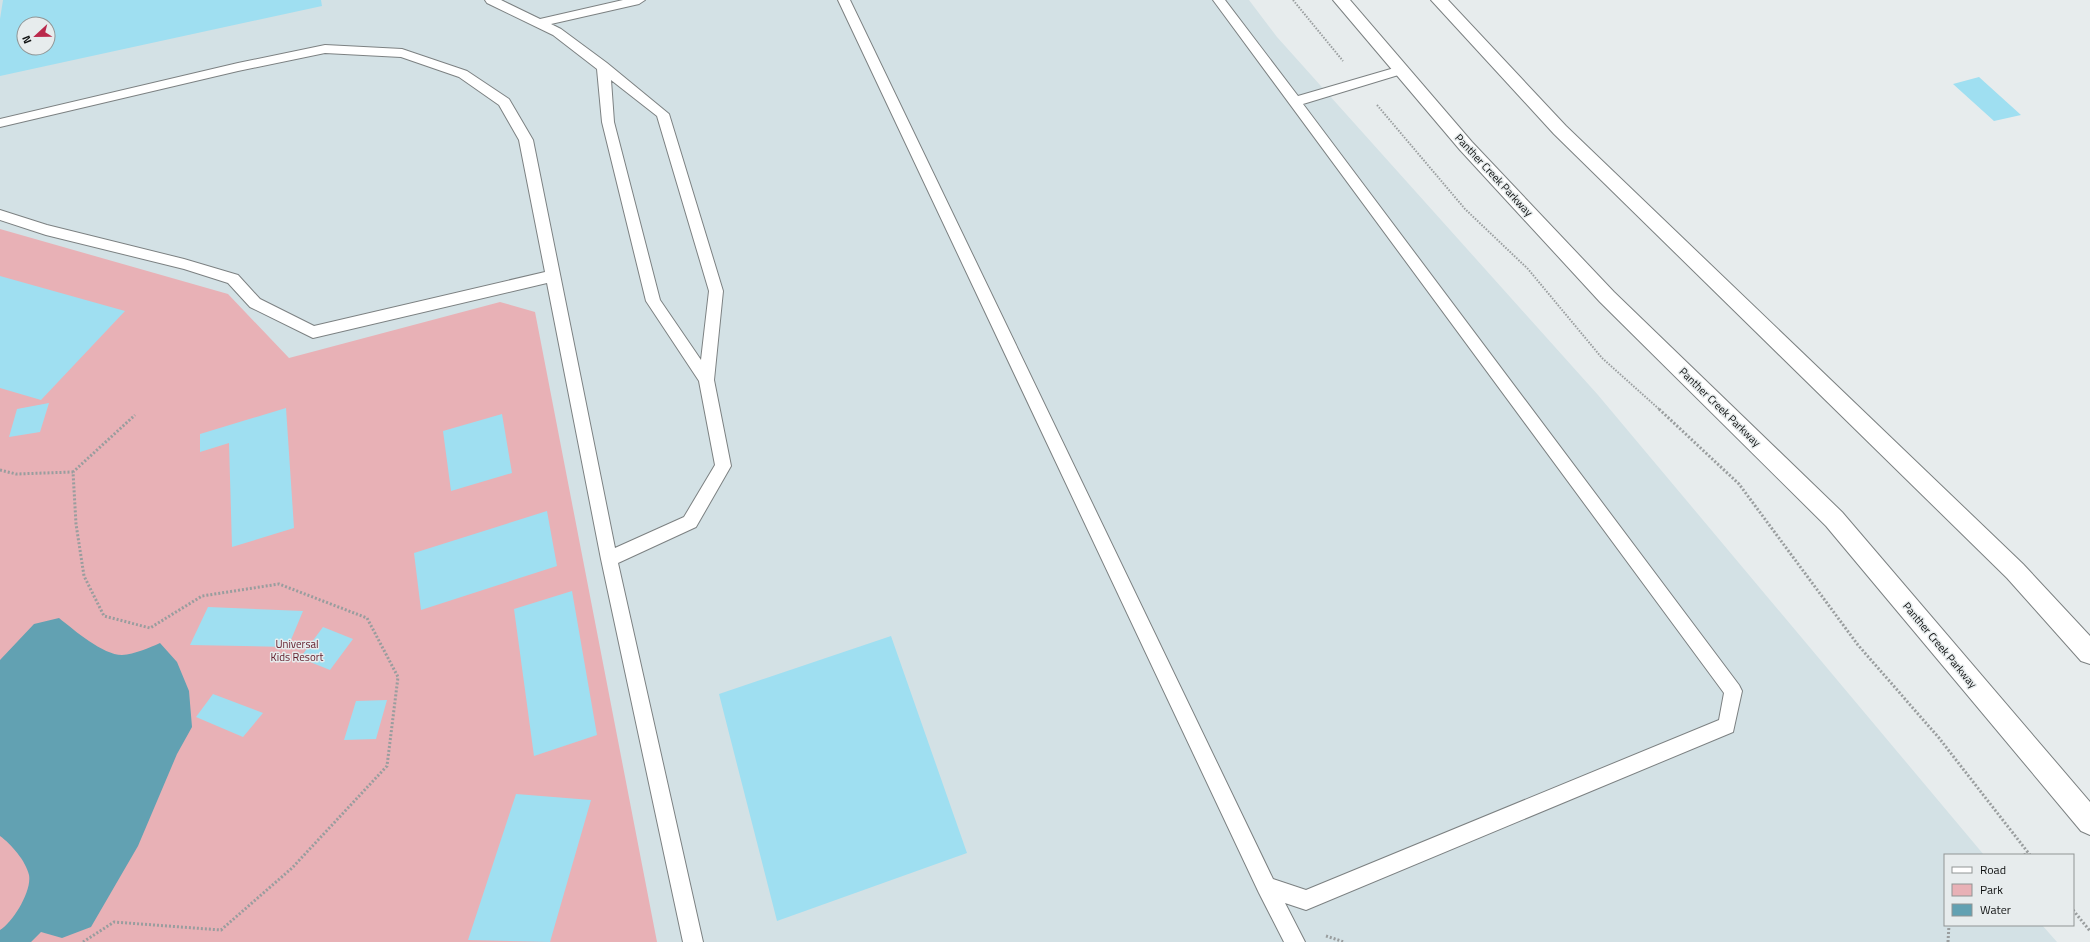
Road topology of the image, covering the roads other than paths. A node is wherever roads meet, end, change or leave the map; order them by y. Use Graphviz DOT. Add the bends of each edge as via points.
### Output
graph roads {
  1 [pos="491,0"];
  2 [pos="639,0"];
  3 [pos="844,0"];
  4 [pos="1218,0"];
  5 [pos="1341,0"];
  6 [pos="1439,0"];
  7 [pos="539,23"];
  8 [pos="603,66"];
  9 [pos="1401,70"];
  10 [pos="1294,102"];
  11 [pos="0,123"];
  12 [pos="0,215"];
  13 [pos="553,276"];
  14 [pos="706,380"];
  15 [pos="609,559"];
  16 [pos="2090,653"];
  17 [pos="2090,822"];
  18 [pos="1266,886"];
  19 [pos="693,942"];
  20 [pos="1295,942"];
  1 -- 7 [label="lane"];
  2 -- 7 [label="lane"];
  3 -- 18 [label="lane"];
  4 -- 10 [label="lane"];
  5 -- 9 [label="main road, Panther Creek Parkway"];
  6 -- 16 [label="main road" via="1560,130 2015,570"];
  7 -- 8 [label="lane" via="557,32"];
  8 -- 14 [label="lane" via="608,122 653,301"];
  8 -- 14 [label="lane" via="663,114 716,292"];
  9 -- 10 [label="lane"];
  9 -- 17 [label="main road, Panther Creek Parkway" via="1466,146 1607,297 1834,519"];
  10 -- 18 [label="lane" via="1733,691 1727,726 1306,900"];
  11 -- 13 [label="lane" via="326,49 402,53 463,74 504,102 526,140"];
  12 -- 13 [label="lane" via="46,230 184,264 233,279 255,303 313,332"];
  13 -- 15 [label="lane"];
  14 -- 15 [label="lane" via="723,466 690,522"];
  15 -- 19 [label="lane"];
  18 -- 20 [label="lane"];
}
